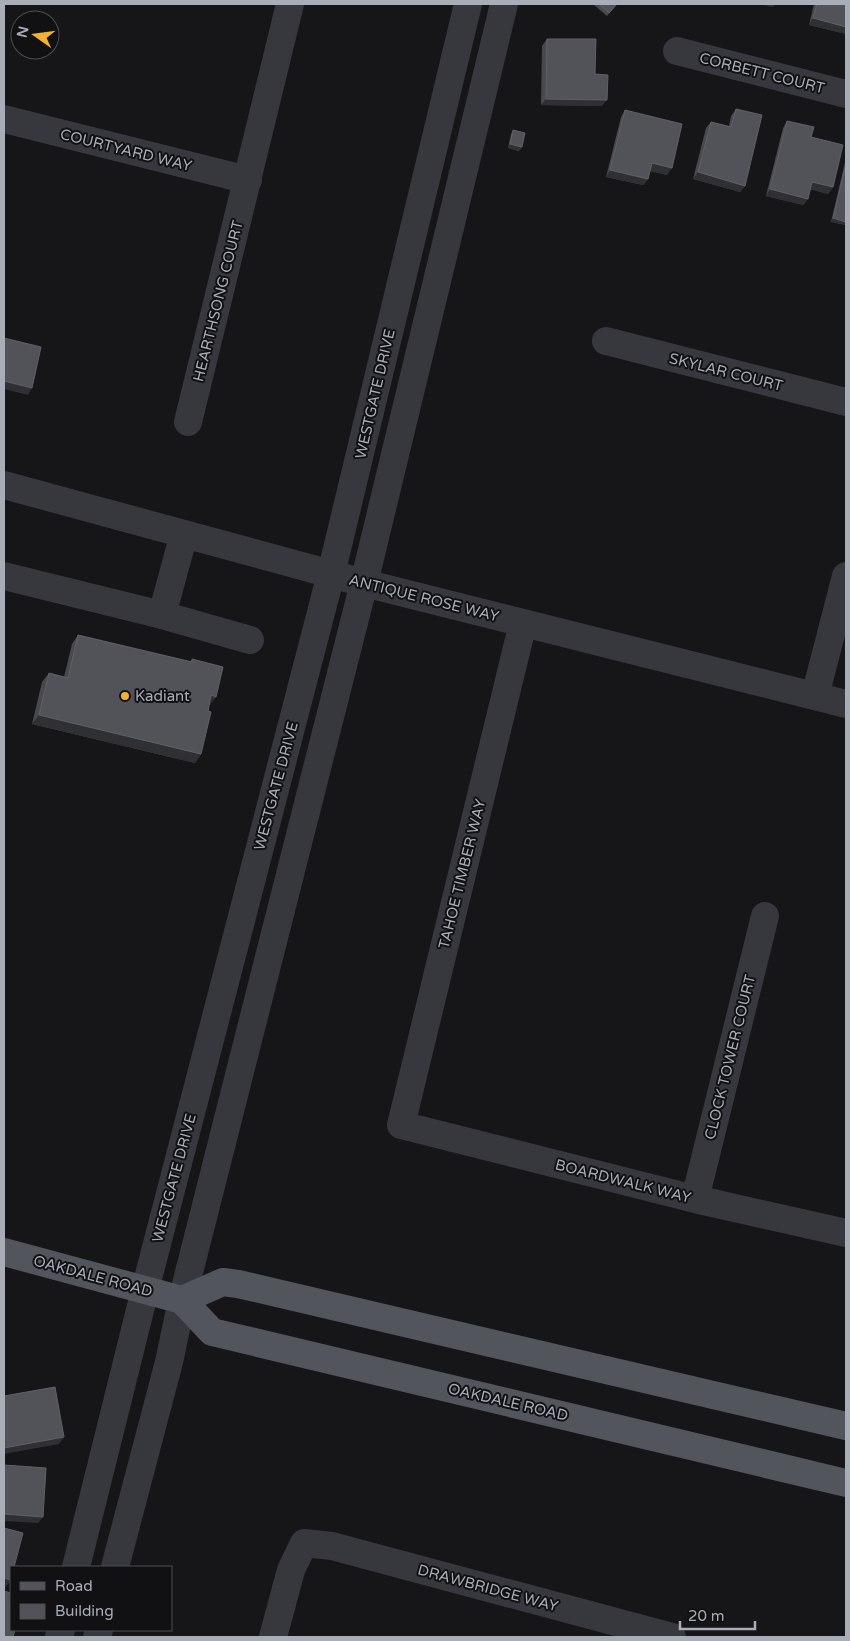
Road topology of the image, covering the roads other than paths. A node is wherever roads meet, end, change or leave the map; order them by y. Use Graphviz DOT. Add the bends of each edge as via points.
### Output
graph roads {
  1 [pos="290,4"];
  2 [pos="468,4"];
  3 [pos="504,4"];
  4 [pos="678,51"];
  5 [pos="846,94"];
  6 [pos="4,120"];
  7 [pos="248,180"];
  8 [pos="606,341"];
  9 [pos="846,402"];
  10 [pos="188,422"];
  11 [pos="4,486"];
  12 [pos="184,534"];
  13 [pos="331,574"];
  14 [pos="4,576"];
  15 [pos="846,576"];
  16 [pos="364,583"];
  17 [pos="162,615"];
  18 [pos="523,623"];
  19 [pos="250,640"];
  20 [pos="815,696"];
  21 [pos="846,704"];
  22 [pos="766,916"];
  23 [pos="401,1125"];
  24 [pos="695,1199"];
  25 [pos="846,1233"];
  26 [pos="4,1252"];
  27 [pos="145,1290"];
  28 [pos="182,1300"];
  29 [pos="846,1426"];
  30 [pos="846,1483"];
  31 [pos="76,1566"];
  32 [pos="115,1566"];
  33 [pos="273,1637"];
  34 [pos="672,1637"];
  1 -- 7 [label="street, HEARTHSONG COURT"];
  2 -- 13 [label="street, WESTGATE DRIVE"];
  3 -- 16 [label="street"];
  4 -- 5 [label="street, CORBETT COURT"];
  6 -- 7 [label="street, COURTYARD WAY"];
  7 -- 10 [label="street, HEARTHSONG COURT"];
  8 -- 9 [label="street, SKYLAR COURT"];
  11 -- 12 [label="street, ANTIQUE ROSE WAY"];
  12 -- 13 [label="street, ANTIQUE ROSE WAY"];
  12 -- 17 [label="street"];
  13 -- 16 [label="street, ANTIQUE ROSE WAY"];
  13 -- 27 [label="street, WESTGATE DRIVE"];
  14 -- 17 [label="street"];
  15 -- 20 [label="street"];
  16 -- 18 [label="street, ANTIQUE ROSE WAY"];
  16 -- 28 [label="street"];
  17 -- 19 [label="street"];
  18 -- 20 [label="street, ANTIQUE ROSE WAY"];
  18 -- 23 [label="street, TAHOE TIMBER WAY"];
  20 -- 21 [label="street, ANTIQUE ROSE WAY"];
  22 -- 24 [label="street, CLOCK TOWER COURT"];
  23 -- 24 [label="street, BOARDWALK WAY"];
  24 -- 25 [label="street, BOARDWALK WAY"];
  26 -- 27 [label="main road, OAKDALE ROAD"];
  27 -- 28 [label="main road, OAKDALE ROAD"];
  27 -- 31 [label="street, WESTGATE DRIVE"];
  28 -- 29 [label="main road" via="223,1282 238,1284"];
  28 -- 30 [label="main road, OAKDALE ROAD" via="212,1332"];
  28 -- 32 [label="street"];
  33 -- 34 [label="street, DRAWBRIDGE WAY" via="291,1570 304,1543 332,1546"];
}
